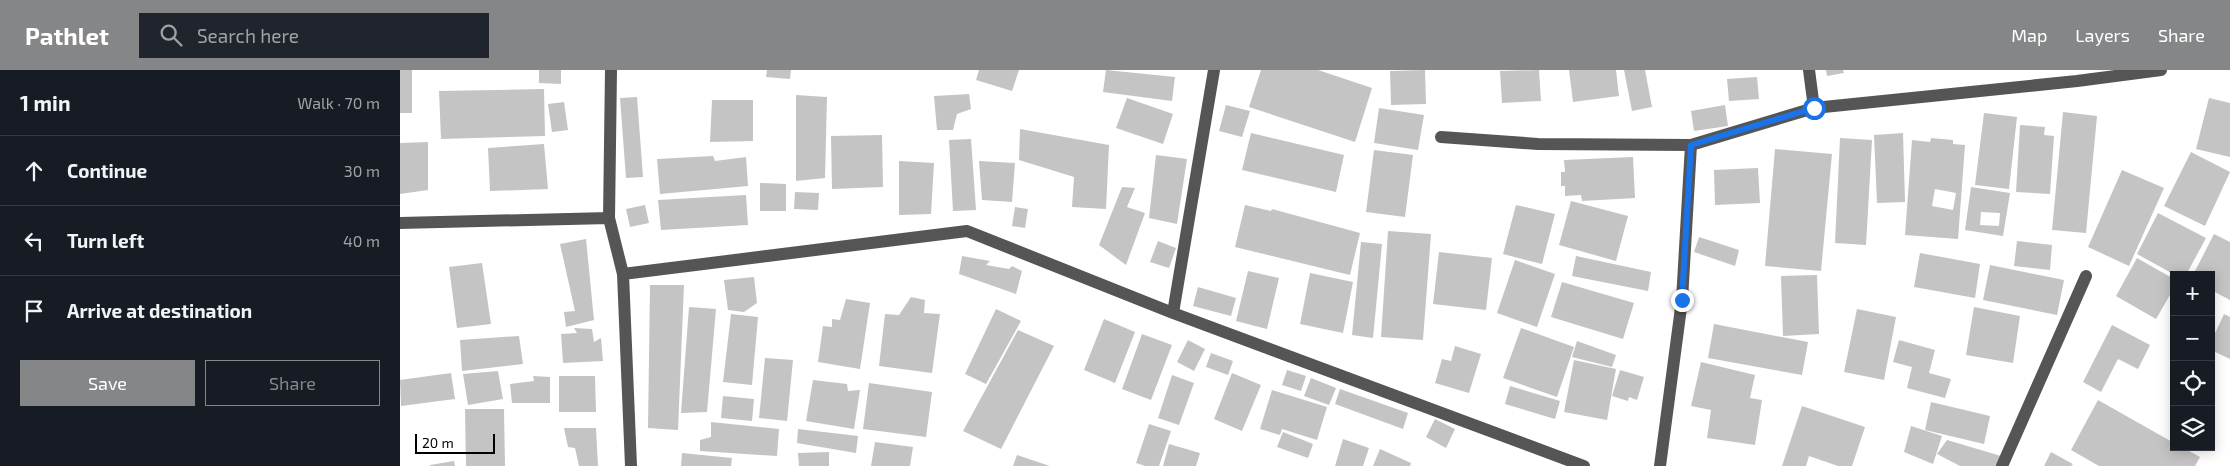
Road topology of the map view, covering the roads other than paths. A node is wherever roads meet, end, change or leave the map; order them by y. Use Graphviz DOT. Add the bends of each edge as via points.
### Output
graph roads {
  1 [pos="611,70"];
  2 [pos="1214,70"];
  3 [pos="1809,70"];
  4 [pos="2161,70"];
  5 [pos="1814,108"];
  6 [pos="1441,137"];
  7 [pos="1691,145"];
  8 [pos="609,218"];
  9 [pos="400,223"];
  10 [pos="623,274"];
  11 [pos="2086,276"];
  12 [pos="1173,313"];
  13 [pos="631,466"];
  14 [pos="1584,466"];
  15 [pos="1660,466"];
  16 [pos="2002,466"];
  1 -- 8 [label="street"];
  2 -- 12 [label="street"];
  3 -- 5 [label="street"];
  4 -- 5 [label="street"];
  5 -- 7 [label="street"];
  6 -- 7 [label="street" via="1538,144"];
  7 -- 15 [label="street" via="1682,300"];
  8 -- 9 [label="street"];
  8 -- 10 [label="street"];
  10 -- 12 [label="street" via="967,230"];
  10 -- 13 [label="street"];
  11 -- 16 [label="street"];
  12 -- 14 [label="street"];
}
